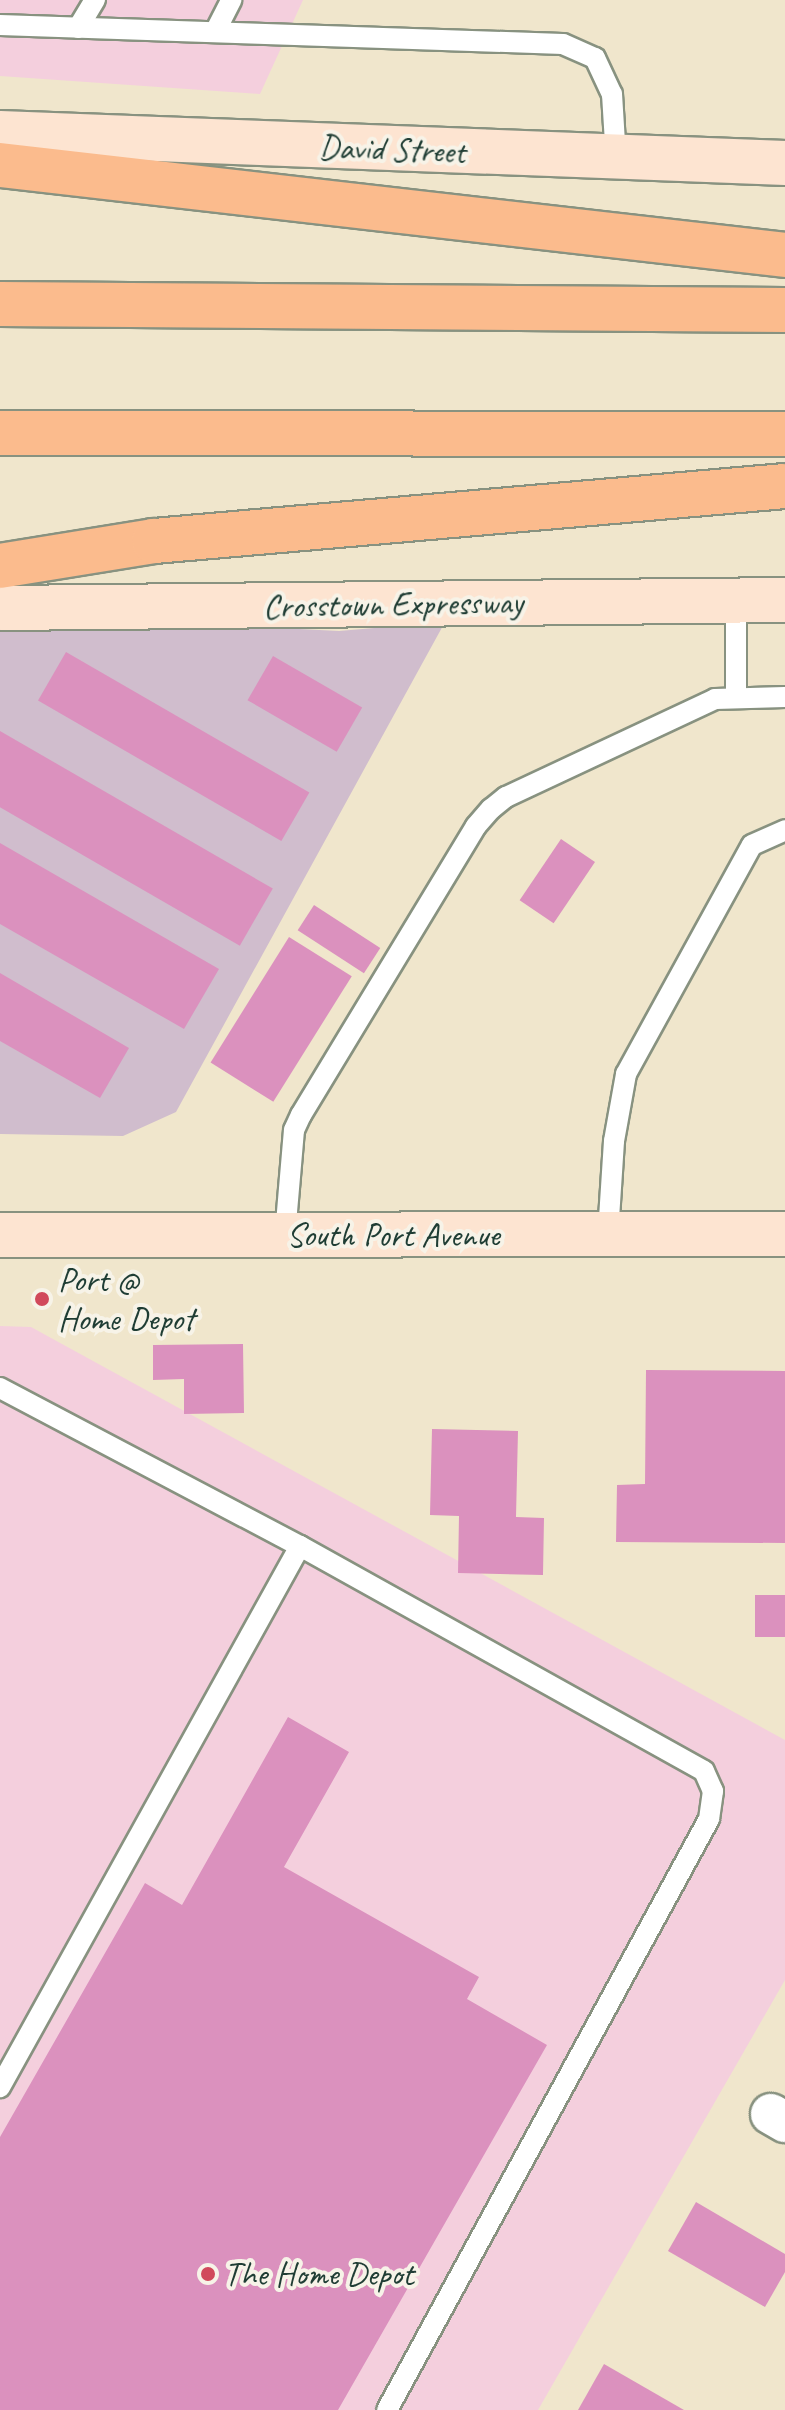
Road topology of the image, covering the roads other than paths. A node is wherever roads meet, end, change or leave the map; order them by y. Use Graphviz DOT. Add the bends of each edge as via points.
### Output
graph roads {
  1 [pos="95,0"];
  2 [pos="231,0"];
  3 [pos="0,25"];
  4 [pos="78,28"];
  5 [pos="215,32"];
  6 [pos="0,133"];
  7 [pos="616,159"];
  8 [pos="785,163"];
  9 [pos="0,165"];
  10 [pos="785,255"];
  11 [pos="0,304"];
  12 [pos="785,310"];
  13 [pos="0,433"];
  14 [pos="785,434"];
  15 [pos="785,486"];
  16 [pos="0,566"];
  17 [pos="785,600"];
  18 [pos="736,601"];
  19 [pos="0,608"];
  20 [pos="785,697"];
  21 [pos="736,698"];
  22 [pos="785,830"];
  23 [pos="608,1234"];
  24 [pos="785,1234"];
  25 [pos="0,1235"];
  26 [pos="285,1235"];
  27 [pos="0,1388"];
  28 [pos="300,1546"];
  29 [pos="0,2087"];
  30 [pos="387,2410"];
  1 -- 4 [label="lane"];
  2 -- 5 [label="lane"];
  3 -- 4 [label="lane"];
  4 -- 5 [label="lane"];
  5 -- 7 [label="lane" via="563,44 595,58 612,94"];
  6 -- 7 [label="main road, David Street"];
  7 -- 8 [label="main road, David Street"];
  9 -- 10 [label="highway"];
  11 -- 12 [label="highway"];
  13 -- 14 [label="highway"];
  15 -- 16 [label="highway" via="154,541"];
  17 -- 18 [label="main road, Crosstown Expressway"];
  18 -- 19 [label="main road, Crosstown Expressway"];
  18 -- 21 [label="lane"];
  20 -- 21 [label="lane"];
  21 -- 26 [label="lane" via="715,699 506,797 476,826 301,1115 294,1130"];
  22 -- 23 [label="lane" via="752,845 626,1074 617,1112"];
  23 -- 24 [label="main road, South Port Avenue"];
  23 -- 26 [label="main road, South Port Avenue"];
  25 -- 26 [label="main road, South Port Avenue"];
  27 -- 28 [label="lane"];
  28 -- 29 [label="lane"];
  28 -- 30 [label="lane" via="704,1771 713,1791 709,1819"];
}
